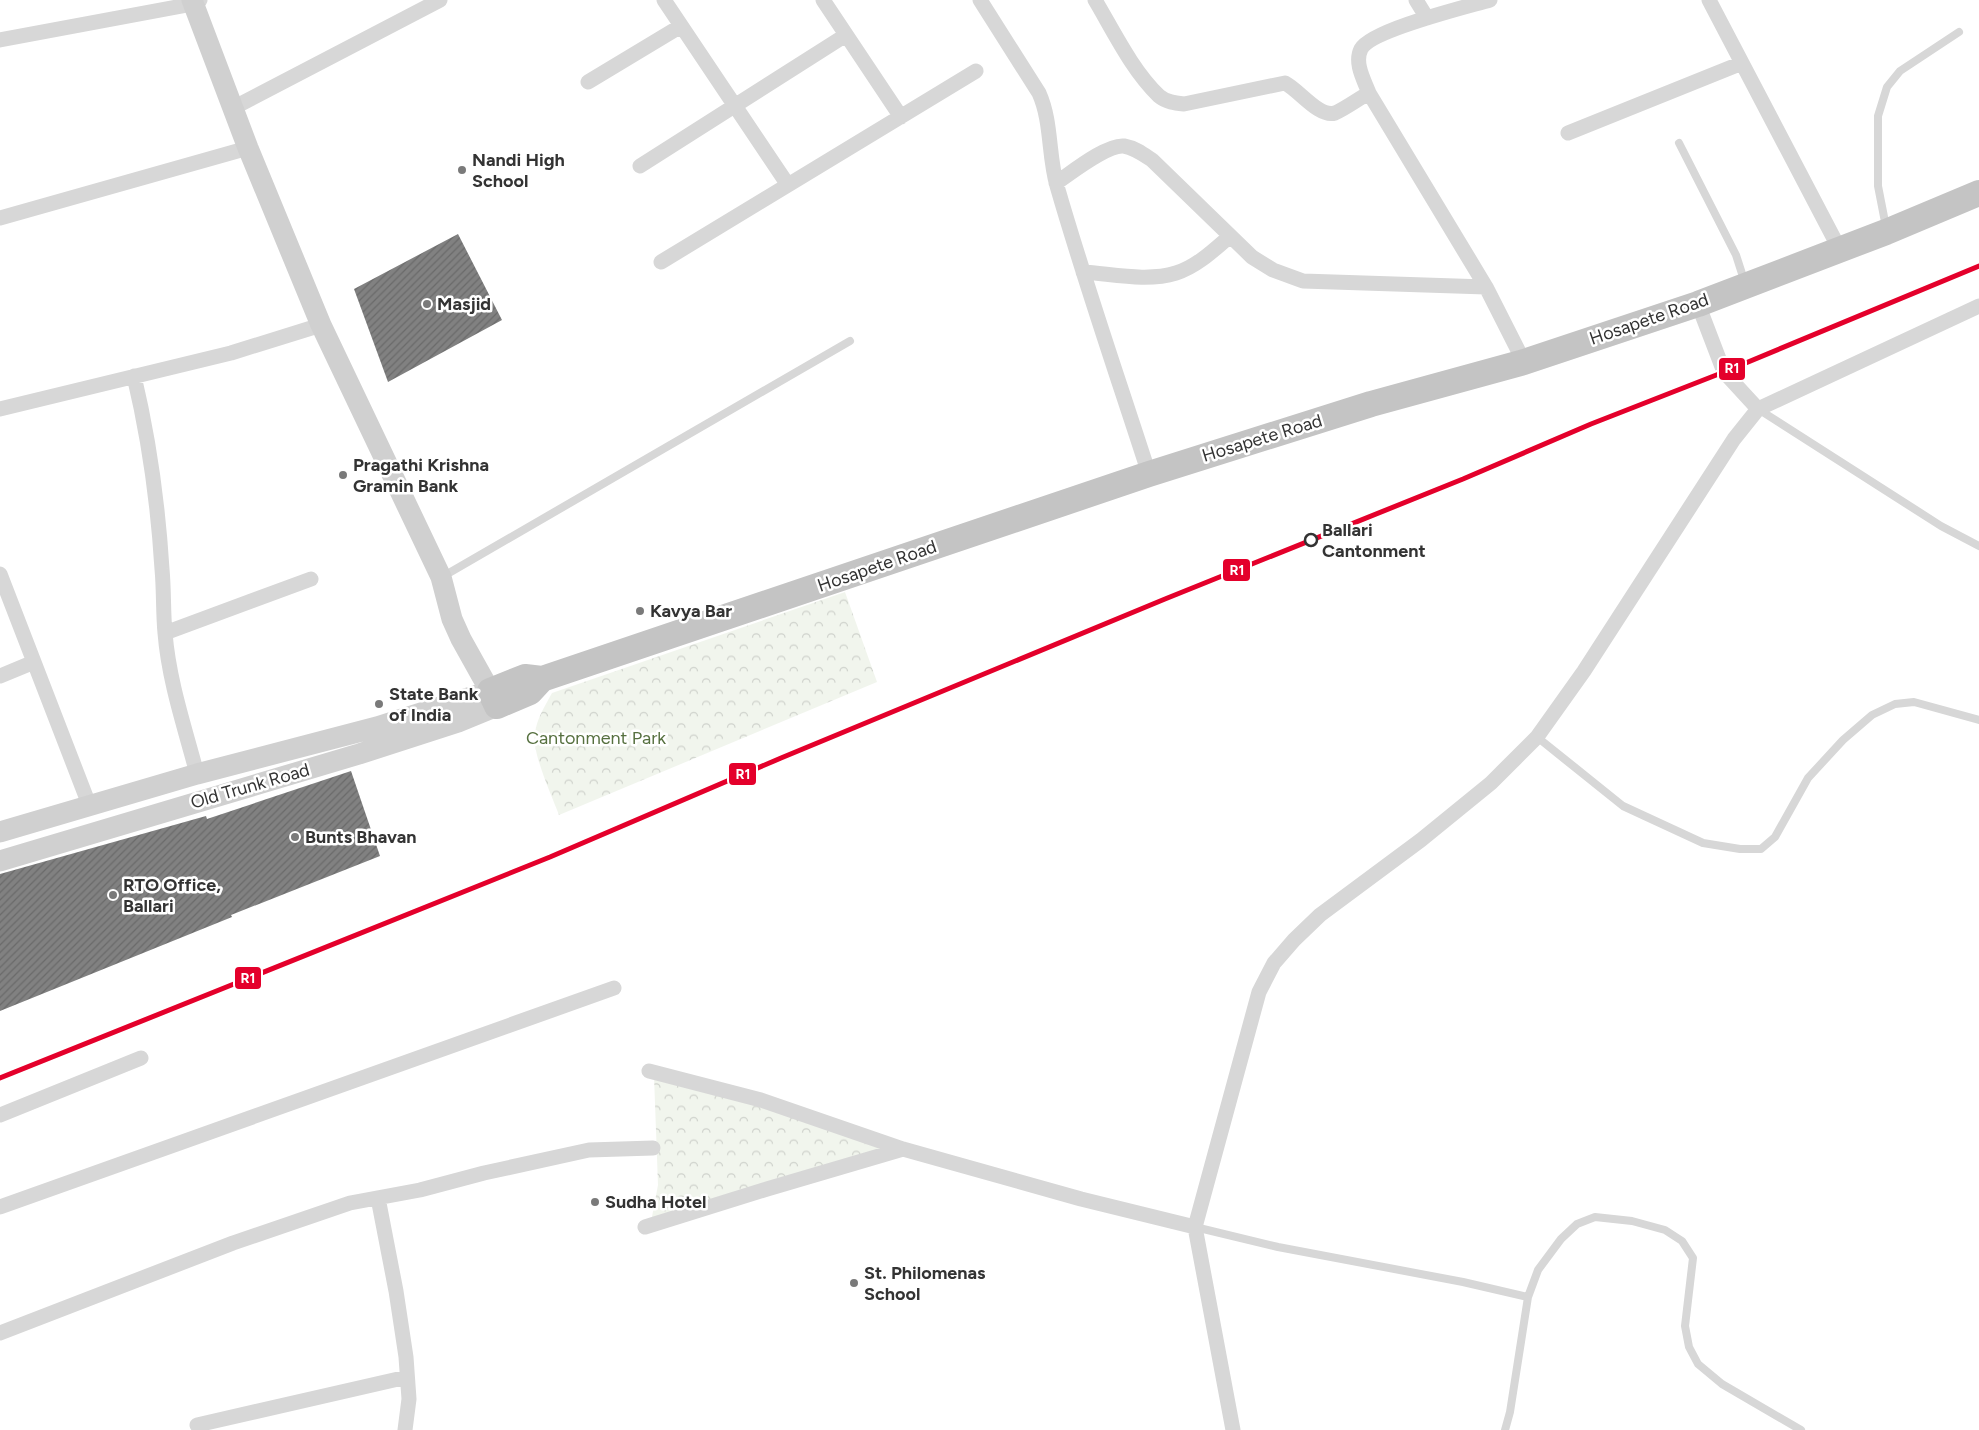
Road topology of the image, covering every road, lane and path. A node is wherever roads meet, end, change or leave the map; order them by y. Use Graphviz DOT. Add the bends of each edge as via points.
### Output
graph roads {
  1 [pos="440,0"];
  2 [pos="664,0"];
  3 [pos="823,0"];
  4 [pos="980,0"];
  5 [pos="1095,0"];
  6 [pos="1416,0"];
  7 [pos="1490,0"];
  8 [pos="1709,0"];
  9 [pos="195,1"];
  10 [pos="1427,18"];
  11 [pos="681,26"];
  12 [pos="1959,32"];
  13 [pos="846,35"];
  14 [pos="0,40"];
  15 [pos="1742,63"];
  16 [pos="976,71"];
  17 [pos="588,82"];
  18 [pos="1369,93"];
  19 [pos="735,106"];
  20 [pos="233,108"];
  21 [pos="901,117"];
  22 [pos="1568,133"];
  23 [pos="1679,143"];
  24 [pos="248,148"];
  25 [pos="640,166"];
  26 [pos="1056,183"];
  27 [pos="788,185"];
  28 [pos="1979,193"];
  29 [pos="0,218"];
  30 [pos="1886,232"];
  31 [pos="1230,236"];
  32 [pos="1840,250"];
  33 [pos="662,262"];
  34 [pos="1083,272"];
  35 [pos="1746,285"];
  36 [pos="1486,288"];
  37 [pos="1698,304"];
  38 [pos="1979,306"];
  39 [pos="320,325"];
  40 [pos="850,341"];
  41 [pos="1524,362"];
  42 [pos="134,376"];
  43 [pos="0,409"];
  44 [pos="1758,409"];
  45 [pos="1149,474"];
  46 [pos="1979,546"];
  47 [pos="0,574"];
  48 [pos="441,578"];
  49 [pos="311,579"];
  50 [pos="165,633"];
  51 [pos="34,662"];
  52 [pos="0,676"];
  53 [pos="494,698"];
  54 [pos="1979,720"];
  55 [pos="1537,737"];
  56 [pos="197,774"];
  57 [pos="90,806"];
  58 [pos="0,832"];
  59 [pos="0,861"];
  60 [pos="614,988"];
  61 [pos="141,1058"];
  62 [pos="649,1071"];
  63 [pos="0,1115"];
  64 [pos="653,1148"];
  65 [pos="903,1149"];
  66 [pos="378,1198"];
  67 [pos="0,1207"];
  68 [pos="645,1227"];
  69 [pos="1195,1227"];
  70 [pos="1528,1297"];
  71 [pos="0,1333"];
  72 [pos="407,1377"];
  73 [pos="197,1425"];
  74 [pos="1795,1429"];
  75 [pos="405,1430"];
  76 [pos="1233,1430"];
  77 [pos="1505,1430"];
  1 -- 20 [label="street"];
  2 -- 11 [label="street"];
  3 -- 13 [label="street"];
  4 -- 26 [label="street" via="1046,108"];
  5 -- 18 [label="street" via="1132,62 1160,96 1171,103 1184,104 1285,83 1319,110 1334,113"];
  6 -- 10 [label="street"];
  7 -- 10 [label="street"];
  8 -- 15 [label="street"];
  9 -- 14 [label="street"];
  9 -- 20 [label="street"];
  10 -- 18 [label="street" via="1366,42 1360,50 1358,64"];
  11 -- 17 [label="street"];
  11 -- 19 [label="street"];
  12 -- 30 [label="lane" via="1900,71 1887,87 1878,116 1878,186"];
  13 -- 19 [label="street"];
  13 -- 21 [label="street"];
  15 -- 22 [label="street"];
  15 -- 32 [label="street"];
  16 -- 21 [label="street"];
  18 -- 36 [label="street"];
  19 -- 25 [label="street"];
  19 -- 27 [label="street"];
  20 -- 24 [label="street"];
  21 -- 27 [label="street"];
  23 -- 35 [label="lane" via="1736,255"];
  24 -- 29 [label="street"];
  24 -- 39 [label="street"];
  26 -- 31 [label="street" via="1109,148 1136,149 1152,160"];
  26 -- 34 [label="street"];
  27 -- 33 [label="street"];
  28 -- 30 [label="highway, Hosapete Road"];
  30 -- 32 [label="highway, Hosapete Road"];
  31 -- 34 [label="street" via="1207,256 1178,273 1158,277"];
  31 -- 36 [label="street" via="1252,257 1273,270 1303,281"];
  32 -- 35 [label="highway, Hosapete Road"];
  34 -- 45 [label="street"];
  35 -- 37 [label="highway, Hosapete Road"];
  36 -- 41 [label="street"];
  37 -- 41 [label="highway, Hosapete Road"];
  37 -- 44 [label="street" via="1724,372"];
  38 -- 44 [label="street"];
  39 -- 42 [label="street" via="231,353"];
  39 -- 48 [label="street"];
  40 -- 48 [label="lane"];
  41 -- 45 [label="highway, Hosapete Road" via="1371,404"];
  42 -- 43 [label="street"];
  42 -- 50 [label="street" via="144,418 158,518"];
  44 -- 46 [label="lane" via="1941,526"];
  44 -- 55 [label="street" via="1734,440 1584,671"];
  45 -- 53 [label="highway, Hosapete Road" via="542,679 530,692"];
  47 -- 51 [label="street"];
  48 -- 53 [label="street" via="452,619"];
  49 -- 50 [label="street"];
  50 -- 56 [label="street" via="171,679"];
  51 -- 52 [label="street"];
  51 -- 57 [label="street"];
  53 -- 56 [label="street, Old Trunk Road"];
  53 -- 59 [label="street, Old Trunk Road" via="458,722"];
  54 -- 55 [label="lane" via="1914,702 1895,704 1872,715 1843,740 1808,778 1776,837 1761,848 1740,849 1703,843 1623,806"];
  55 -- 69 [label="street" via="1491,783 1320,915 1274,963 1259,992"];
  56 -- 57 [label="street, Old Trunk Road"];
  57 -- 58 [label="street, Old Trunk Road"];
  60 -- 67 [label="street"];
  61 -- 63 [label="street"];
  62 -- 65 [label="street" via="761,1100"];
  64 -- 66 [label="street" via="589,1150"];
  65 -- 68 [label="street"];
  65 -- 69 [label="street"];
  66 -- 71 [label="street" via="350,1203 233,1243"];
  66 -- 72 [label="street" via="396,1291"];
  69 -- 70 [label="lane" via="1278,1248"];
  69 -- 76 [label="street"];
  70 -- 74 [label="lane" via="1538,1270 1561,1239 1577,1224 1595,1217 1632,1221 1665,1230 1682,1241 1692,1258 1685,1326 1689,1348 1698,1364 1722,1384"];
  70 -- 77 [label="lane"];
  72 -- 73 [label="street"];
  72 -- 75 [label="street" via="409,1399"];
}
